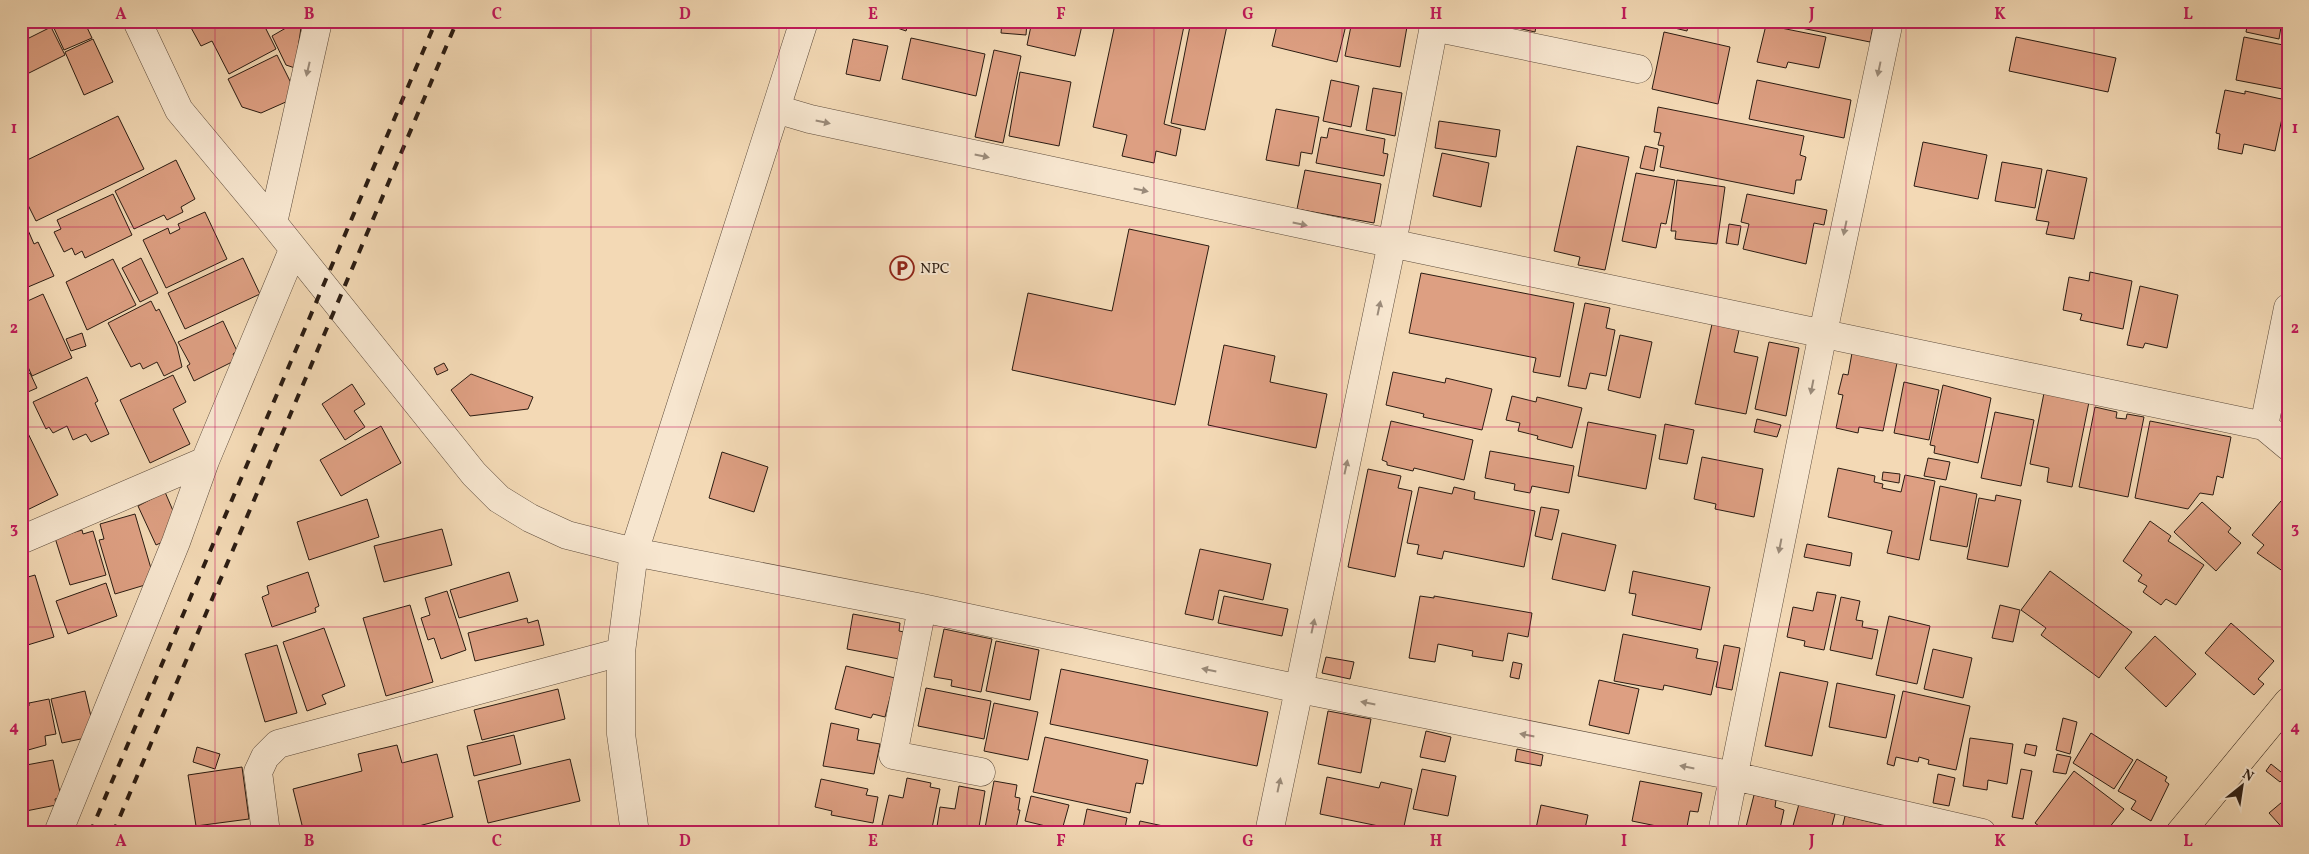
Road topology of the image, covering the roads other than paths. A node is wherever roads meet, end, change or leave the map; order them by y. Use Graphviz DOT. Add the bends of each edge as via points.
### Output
graph roads {
  1 [pos="138,21"];
  2 [pos="318,21"];
  3 [pos="804,21"];
  4 [pos="1889,21"];
  5 [pos="1434,24"];
  6 [pos="1638,69"];
  7 [pos="776,109"];
  8 [pos="274,223"];
  9 [pos="1392,243"];
  10 [pos="293,250"];
  11 [pos="2288,308"];
  12 [pos="1823,333"];
  13 [pos="2264,426"];
  14 [pos="2288,446"];
  15 [pos="205,461"];
  16 [pos="21,540"];
  17 [pos="634,552"];
  18 [pos="922,608"];
  19 [pos="621,652"];
  20 [pos="1300,689"];
  21 [pos="2288,702"];
  22 [pos="981,772"];
  23 [pos="1734,776"];
  24 [pos="58,833"];
  25 [pos="266,833"];
  26 [pos="635,833"];
  27 [pos="1269,833"];
  28 [pos="1722,833"];
  29 [pos="1982,833"];
  30 [pos="2180,833"];
  1 -- 8 [label="street" via="179,110"];
  2 -- 8 [label="street, one-way"];
  3 -- 7 [label="street"];
  4 -- 12 [label="street, one-way"];
  5 -- 6 [label="street"];
  5 -- 9 [label="street"];
  7 -- 9 [label="street, one-way" via="810,119"];
  7 -- 17 [label="street"];
  8 -- 10 [label="street"];
  9 -- 12 [label="street"];
  20 -- 9 [label="street, one-way"];
  10 -- 15 [label="street"];
  10 -- 17 [label="street" via="474,474 499,499 530,518 567,534"];
  11 -- 13 [label="street"];
  12 -- 13 [label="street"];
  12 -- 23 [label="street, one-way"];
  13 -- 14 [label="street"];
  15 -- 16 [label="street"];
  15 -- 24 [label="street" via="176,542"];
  17 -- 18 [label="street"];
  17 -- 19 [label="street"];
  20 -- 18 [label="street, one-way"];
  18 -- 22 [label="street" via="893,756"];
  19 -- 25 [label="street" via="278,744 265,757 258,772"];
  19 -- 26 [label="street" via="622,734"];
  23 -- 20 [label="street, one-way"];
  27 -- 20 [label="street, one-way"];
  21 -- 30 [label="main road"];
  23 -- 28 [label="street"];
  23 -- 29 [label="street"];
}
